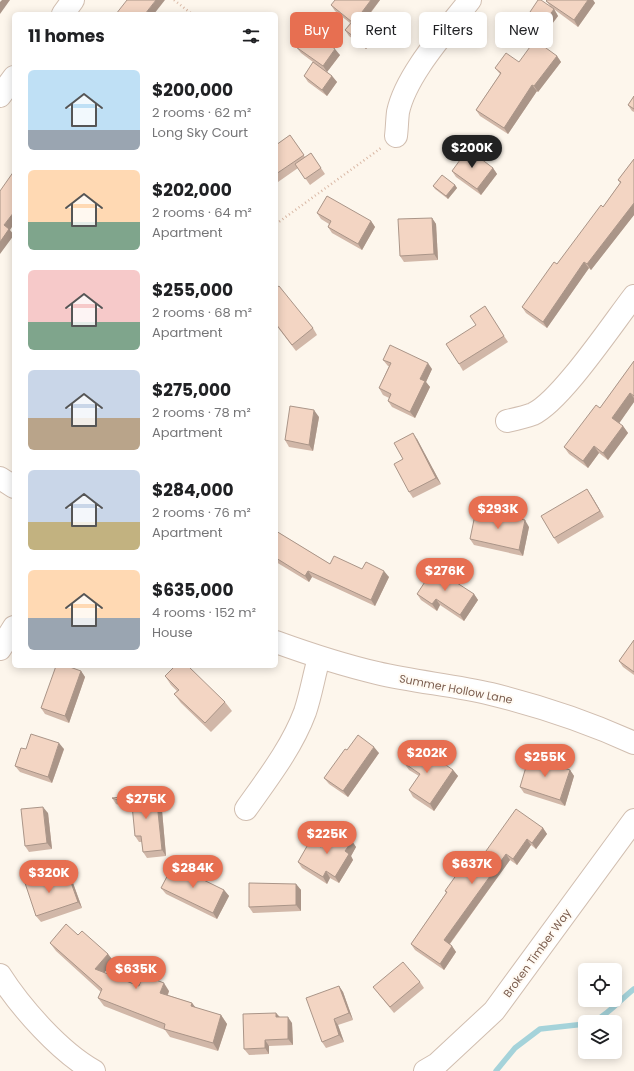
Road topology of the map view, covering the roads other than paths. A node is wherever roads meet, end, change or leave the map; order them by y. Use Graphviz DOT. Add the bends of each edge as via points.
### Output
graph roads {
  1 [pos="73,0"];
  2 [pos="470,0"];
  3 [pos="64,12"];
  4 [pos="12,80"];
  5 [pos="0,96"];
  6 [pos="396,136"];
  7 [pos="634,296"];
  8 [pos="507,421"];
  9 [pos="0,478"];
  10 [pos="12,486"];
  11 [pos="12,630"];
  12 [pos="278,643"];
  13 [pos="0,649"];
  14 [pos="319,658"];
  15 [pos="634,742"];
  16 [pos="246,809"];
  17 [pos="634,820"];
  18 [pos="0,975"];
  19 [pos="94,1071"];
  20 [pos="425,1071"];
  1 -- 3 [label="street"];
  2 -- 6 [label="street" via="407,88 398,111"];
  4 -- 5 [label="street"];
  7 -- 8 [label="street" via="553,399 534,413"];
  9 -- 10 [label="street"];
  11 -- 13 [label="street"];
  12 -- 14 [label="street, Summer Hollow Lane"];
  14 -- 15 [label="street, Summer Hollow Lane" via="378,674 489,694 539,707"];
  14 -- 16 [label="street" via="305,711 290,744"];
  17 -- 20 [label="street, Broken Timber Way" via="494,1011 442,1059"];
  18 -- 19 [label="street" via="30,1015 60,1045"];
}
